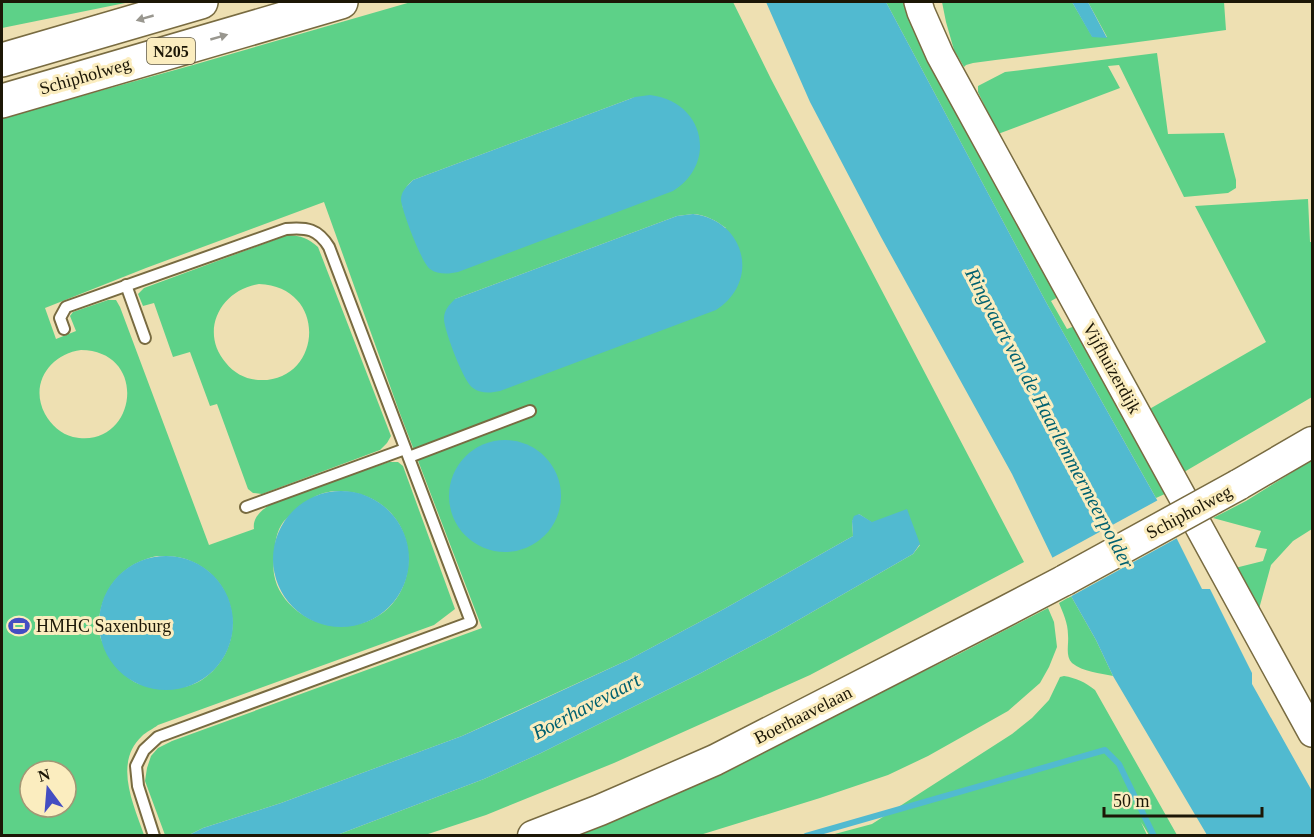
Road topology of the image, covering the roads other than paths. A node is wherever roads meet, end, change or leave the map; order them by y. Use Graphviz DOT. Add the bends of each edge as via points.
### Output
graph roads {
  1 [pos="201,2"];
  2 [pos="341,2"];
  3 [pos="918,2"];
  4 [pos="2,60"];
  5 [pos="2,101"];
  6 [pos="126,285"];
  7 [pos="64,329"];
  8 [pos="145,338"];
  9 [pos="530,411"];
  10 [pos="1312,442"];
  11 [pos="407,453"];
  12 [pos="246,507"];
  13 [pos="1065,580"];
  14 [pos="1312,733"];
  15 [pos="154,836"];
  16 [pos="533,836"];
  1 -- 4 [label="highway, N205, one-way"];
  5 -- 2 [label="highway, Schipholweg / N205, one-way"];
  3 -- 14 [label="street, Vijfhuizerdijk" via="940,55"];
  6 -- 7 [label="lane" via="66,307 60,318"];
  6 -- 8 [label="lane"];
  6 -- 11 [label="lane" via="286,229 302,227 323,236"];
  9 -- 11 [label="lane"];
  10 -- 13 [label="main road, Schipholweg, bridge"];
  11 -- 12 [label="lane"];
  11 -- 15 [label="lane" via="471,622 158,737 144,750 136,766 138,786"];
  13 -- 16 [label="main road, Boerhaavelaan" via="715,760"];
}
